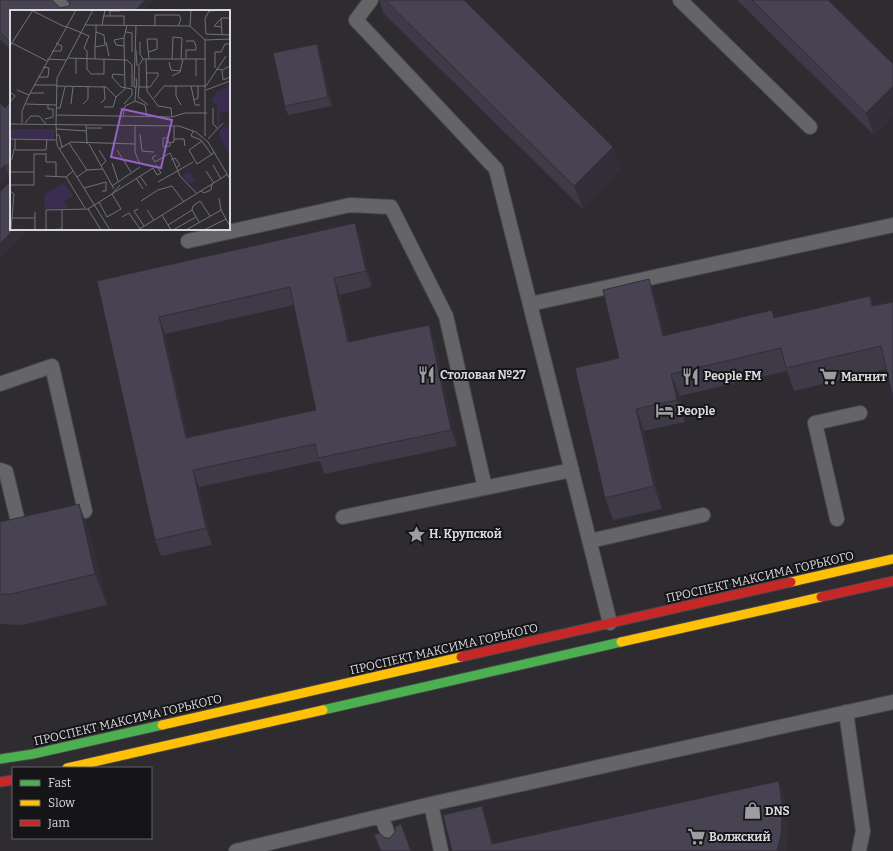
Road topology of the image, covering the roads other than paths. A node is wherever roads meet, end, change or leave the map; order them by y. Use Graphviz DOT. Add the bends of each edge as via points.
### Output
graph roads {
  1 [pos="56,0"];
  2 [pos="371,0"];
  3 [pos="680,0"];
  4 [pos="66,10"];
  5 [pos="810,127"];
  6 [pos="893,225"];
  7 [pos="188,241"];
  8 [pos="530,304"];
  9 [pos="0,384"];
  10 [pos="860,412"];
  11 [pos="0,470"];
  12 [pos="572,470"];
  13 [pos="485,488"];
  14 [pos="703,515"];
  15 [pos="343,518"];
  16 [pos="837,519"];
  17 [pos="590,541"];
  18 [pos="893,559"];
  19 [pos="893,581"];
  20 [pos="613,633"];
  21 [pos="893,702"];
  22 [pos="846,712"];
  23 [pos="0,759"];
  24 [pos="71,767"];
  25 [pos="12,780"];
  26 [pos="0,782"];
  27 [pos="431,804"];
  28 [pos="381,816"];
  29 [pos="390,839"];
  30 [pos="236,851"];
  31 [pos="441,851"];
  32 [pos="859,851"];
  1 -- 4 [label="lane"];
  2 -- 8 [label="lane" via="356,20 496,169"];
  3 -- 5 [label="lane"];
  6 -- 8 [label="lane"];
  7 -- 13 [label="lane" via="350,205 391,207 446,316"];
  8 -- 12 [label="lane"];
  9 -- 11 [label="lane" via="52,366 85,511 19,526 6,472"];
  10 -- 16 [label="lane" via="815,423"];
  12 -- 13 [label="lane"];
  12 -- 17 [label="lane"];
  13 -- 15 [label="lane"];
  14 -- 17 [label="lane"];
  17 -- 20 [label="lane"];
  18 -- 20 [label="main road, ПРОСПЕКТ МАКСИМА ГОРЬКОГО"];
  19 -- 20 [label="main road, ПРОСПЕКТ МАКСИМА ГОРЬКОГО"];
  20 -- 23 [label="main road, ПРОСПЕКТ МАКСИМА ГОРЬКОГО"];
  20 -- 24 [label="main road, ПРОСПЕКТ МАКСИМА ГОРЬКОГО"];
  21 -- 22 [label="lane"];
  22 -- 27 [label="lane"];
  22 -- 32 [label="lane" via="863,831"];
  25 -- 26 [label="main road"];
  27 -- 28 [label="lane"];
  27 -- 31 [label="lane"];
  28 -- 29 [label="lane"];
  28 -- 30 [label="lane"];
}
